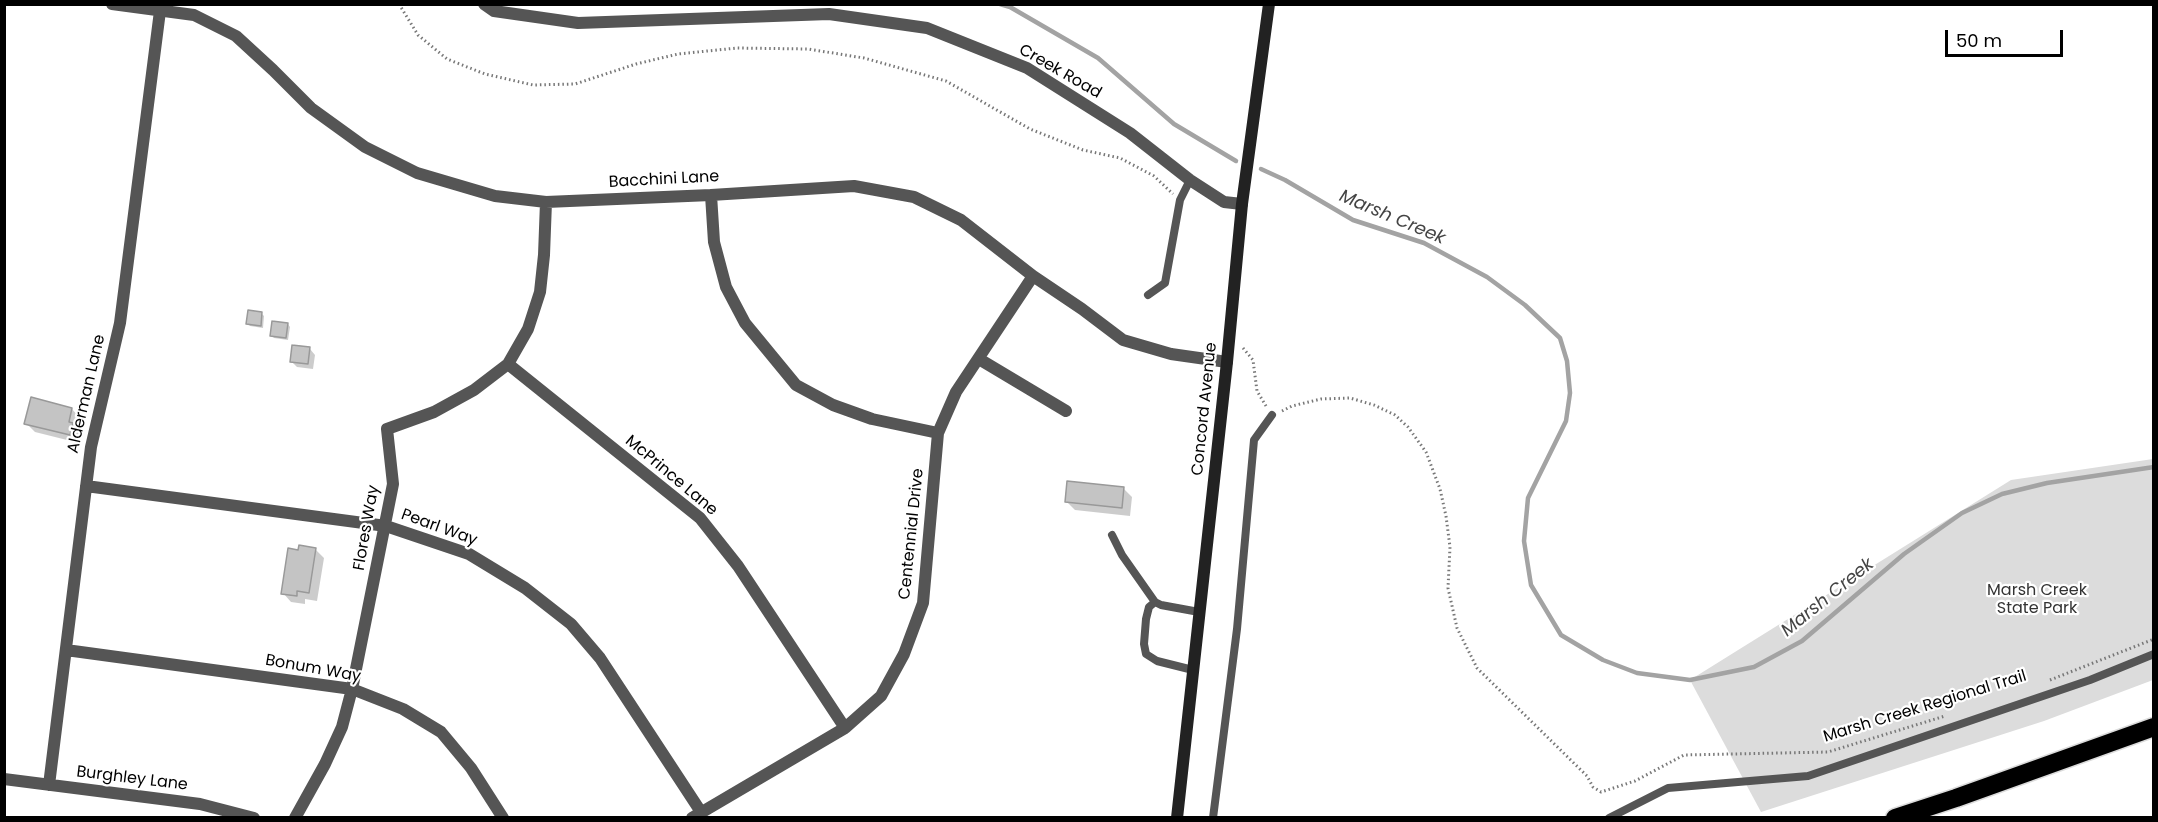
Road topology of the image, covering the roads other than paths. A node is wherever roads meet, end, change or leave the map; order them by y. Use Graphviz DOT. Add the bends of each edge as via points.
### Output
graph roads {
  1 [pos="111,4"];
  2 [pos="484,4"];
  3 [pos="1269,4"];
  4 [pos="160,11"];
  5 [pos="1190,180"];
  6 [pos="711,195"];
  7 [pos="546,202"];
  8 [pos="1242,204"];
  9 [pos="1033,276"];
  10 [pos="1148,295"];
  11 [pos="980,359"];
  12 [pos="1227,363"];
  13 [pos="508,364"];
  14 [pos="1066,411"];
  15 [pos="1272,415"];
  16 [pos="938,433"];
  17 [pos="86,486"];
  18 [pos="386,526"];
  19 [pos="1112,535"];
  20 [pos="1155,602"];
  21 [pos="1199,612"];
  22 [pos="66,650"];
  23 [pos="2154,654"];
  24 [pos="1193,670"];
  25 [pos="352,689"];
  26 [pos="2154,727"];
  27 [pos="845,728"];
  28 [pos="4,779"];
  29 [pos="49,785"];
  30 [pos="697,815"];
  31 [pos="254,818"];
  32 [pos="295,818"];
  33 [pos="503,818"];
  34 [pos="1177,818"];
  35 [pos="1213,818"];
  36 [pos="1608,818"];
  37 [pos="1895,818"];
  1 -- 4 [label="street, Bacchini Lane"];
  2 -- 5 [label="street, Creek Road" via="494,11 578,23 829,14 927,28 1027,68 1130,133"];
  3 -- 8 [label="street, Concord Avenue"];
  4 -- 7 [label="street, Bacchini Lane" via="194,15 236,36 311,108 365,147 417,173 495,196"];
  4 -- 17 [label="street, Alderman Lane" via="120,323 91,447"];
  5 -- 8 [label="street, Creek Road" via="1224,202"];
  5 -- 10 [label="lane" via="1180,200 1165,283"];
  6 -- 7 [label="street, Bacchini Lane"];
  6 -- 9 [label="street, Bacchini Lane" via="854,186 914,197 961,220"];
  6 -- 16 [label="street" via="714,242 726,287 745,323 796,385 833,405 872,419"];
  7 -- 13 [label="street, Flores Way" via="540,292 528,329"];
  8 -- 12 [label="street, Concord Avenue"];
  9 -- 11 [label="street, Centennial Drive"];
  9 -- 12 [label="street, Bacchini Lane" via="1123,340 1171,354"];
  11 -- 14 [label="street"];
  11 -- 16 [label="street, Centennial Drive" via="956,392"];
  12 -- 21 [label="street, Concord Avenue"];
  13 -- 18 [label="street, Flores Way" via="474,390 434,412 387,429 393,484"];
  13 -- 27 [label="street, McPrince Lane" via="700,518 738,566"];
  15 -- 35 [label="lane" via="1254,440 1238,629"];
  16 -- 27 [label="street, Centennial Drive" via="923,603 904,654 881,696"];
  17 -- 18 [label="street, Pearl Way"];
  17 -- 22 [label="street, Alderman Lane"];
  18 -- 25 [label="street, Flores Way"];
  18 -- 30 [label="street, Pearl Way" via="469,554 525,588 571,624 600,658"];
  19 -- 20 [label="lane"];
  20 -- 21 [label="lane"];
  20 -- 24 [label="lane" via="1146,619 1146,654 1157,661"];
  21 -- 24 [label="street, Concord Avenue"];
  22 -- 25 [label="street, Bonum Way"];
  22 -- 29 [label="street, Alderman Lane"];
  23 -- 36 [label="lane" via="2090,680 1808,776 1668,788"];
  24 -- 34 [label="street, Concord Avenue"];
  25 -- 32 [label="street, Flores Way" via="342,727"];
  25 -- 33 [label="street, Bonum Way" via="403,709 441,732 471,768"];
  26 -- 37 [label="highway"];
  27 -- 30 [label="street, Centennial Drive"];
  28 -- 29 [label="street, Burghley Lane"];
  29 -- 31 [label="street, Burghley Lane" via="200,804"];
}
